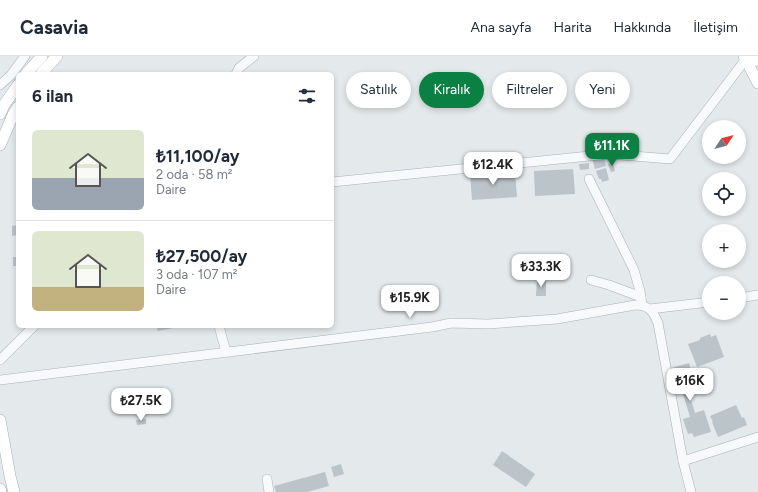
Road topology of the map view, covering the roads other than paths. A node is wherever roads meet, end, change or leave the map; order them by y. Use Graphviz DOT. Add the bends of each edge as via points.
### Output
graph roads {
  1 [pos="25,56"];
  2 [pos="42,56"];
  3 [pos="57,56"];
  4 [pos="254,56"];
  5 [pos="748,57"];
  6 [pos="758,61"];
  7 [pos="28,72"];
  8 [pos="43,72"];
  9 [pos="237,72"];
  10 [pos="758,83"];
  11 [pos="0,85"];
  12 [pos="16,88"];
  13 [pos="16,110"];
  14 [pos="0,114"];
  15 [pos="0,144"];
  16 [pos="588,179"];
  17 [pos="334,182"];
  18 [pos="591,280"];
  19 [pos="758,295"];
  20 [pos="746,297"];
  21 [pos="702,302"];
  22 [pos="644,304"];
  23 [pos="32,328"];
  24 [pos="220,328"];
  25 [pos="226,352"];
  26 [pos="0,360"];
  27 [pos="0,380"];
  28 [pos="0,420"];
  29 [pos="758,437"];
  30 [pos="683,461"];
  31 [pos="267,479"];
  32 [pos="0,489"];
  33 [pos="1,492"];
  34 [pos="14,492"];
  35 [pos="270,492"];
  36 [pos="691,492"];
  1 -- 11 [label="street"];
  2 -- 7 [label="main road"];
  3 -- 8 [label="main road"];
  4 -- 9 [label="street"];
  5 -- 6 [label="main road"];
  5 -- 10 [label="main road"];
  5 -- 17 [label="street" via="670,159 609,154"];
  12 -- 14 [label="main road"];
  13 -- 15 [label="main road"];
  16 -- 22 [label="street" via="634,270"];
  18 -- 22 [label="street" via="609,285"];
  19 -- 20 [label="street"];
  21 -- 22 [label="street"];
  22 -- 25 [label="street" via="557,319 488,324 451,323"];
  22 -- 30 [label="street" via="654,314 658,323"];
  23 -- 26 [label="street"];
  24 -- 25 [label="street"];
  25 -- 27 [label="street"];
  28 -- 34 [label="main road"];
  29 -- 30 [label="street"];
  30 -- 36 [label="street"];
  31 -- 35 [label="street"];
  32 -- 33 [label="main road"];
}
